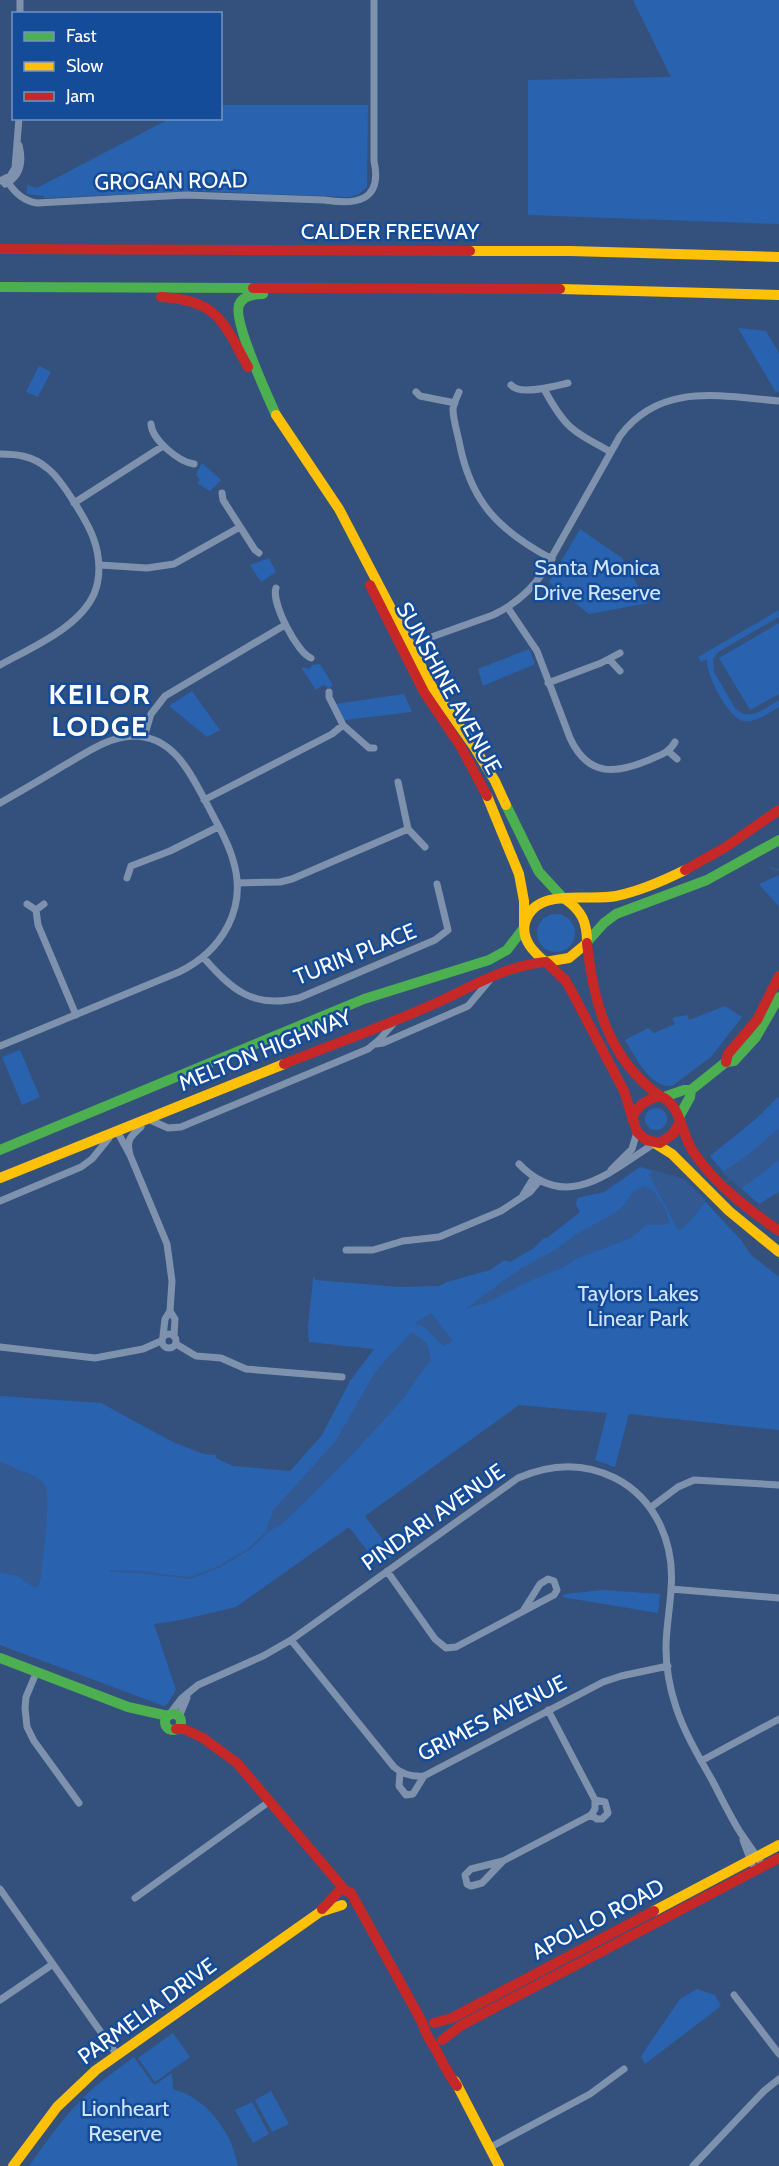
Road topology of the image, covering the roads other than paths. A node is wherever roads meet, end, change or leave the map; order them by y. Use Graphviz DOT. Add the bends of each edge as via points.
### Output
graph roads {
  1 [pos="374,0"];
  2 [pos="19,120"];
  3 [pos="6,181"];
  4 [pos="0,249"];
  5 [pos="779,257"];
  6 [pos="0,287"];
  7 [pos="459,289"];
  8 [pos="0,294"];
  9 [pos="779,296"];
  10 [pos="567,383"];
  11 [pos="511,385"];
  12 [pos="544,389"];
  13 [pos="416,392"];
  14 [pos="459,392"];
  15 [pos="779,401"];
  16 [pos="455,403"];
  17 [pos="276,415"];
  18 [pos="151,424"];
  19 [pos="163,446"];
  20 [pos="611,452"];
  21 [pos="0,454"];
  22 [pos="194,464"];
  23 [pos="222,492"];
  24 [pos="74,503"];
  25 [pos="240,527"];
  26 [pos="259,553"];
  27 [pos="552,559"];
  28 [pos="99,565"];
  29 [pos="276,588"];
  30 [pos="508,608"];
  31 [pos="285,624"];
  32 [pos="405,647"];
  33 [pos="620,652"];
  34 [pos="311,658"];
  35 [pos="609,659"];
  36 [pos="0,665"];
  37 [pos="620,671"];
  38 [pos="549,683"];
  39 [pos="329,693"];
  40 [pos="343,724"];
  41 [pos="144,737"];
  42 [pos="675,742"];
  43 [pos="374,748"];
  44 [pos="668,752"];
  45 [pos="677,759"];
  46 [pos="398,782"];
  47 [pos="204,800"];
  48 [pos="0,803"];
  49 [pos="779,810"];
  50 [pos="218,827"];
  51 [pos="408,829"];
  52 [pos="779,840"];
  53 [pos="425,847"];
  54 [pos="124,860"];
  55 [pos="131,866"];
  56 [pos="128,878"];
  57 [pos="237,883"];
  58 [pos="437,884"];
  59 [pos="564,899"];
  60 [pos="27,904"];
  61 [pos="44,904"];
  62 [pos="36,910"];
  63 [pos="524,928"];
  64 [pos="588,942"];
  65 [pos="203,957"];
  66 [pos="546,962"];
  67 [pos="492,976"];
  68 [pos="779,976"];
  69 [pos="779,997"];
  70 [pos="76,1014"];
  71 [pos="399,1017"];
  72 [pos="761,1020"];
  73 [pos="375,1044"];
  74 [pos="0,1046"];
  75 [pos="691,1089"];
  76 [pos="662,1096"];
  77 [pos="148,1118"];
  78 [pos="632,1119"];
  79 [pos="680,1119"];
  80 [pos="114,1132"];
  81 [pos="637,1132"];
  82 [pos="655,1144"];
  83 [pos="2,1147"];
  84 [pos="130,1155"];
  85 [pos="519,1164"];
  86 [pos="0,1178"];
  87 [pos="537,1178"];
  88 [pos="602,1178"];
  89 [pos="0,1201"];
  90 [pos="779,1231"];
  91 [pos="346,1250"];
  92 [pos="779,1252"];
  93 [pos="170,1311"];
  94 [pos="162,1338"];
  95 [pos="175,1340"];
  96 [pos="0,1347"];
  97 [pos="342,1377"];
  98 [pos="779,1485"];
  99 [pos="650,1508"];
  100 [pos="387,1571"];
  101 [pos="671,1589"];
  102 [pos="779,1598"];
  103 [pos="523,1611"];
  104 [pos="294,1638"];
  105 [pos="0,1658"];
  106 [pos="668,1668"];
  107 [pos="37,1671"];
  108 [pos="548,1710"];
  109 [pos="779,1719"];
  110 [pos="173,1720"];
  111 [pos="701,1761"];
  112 [pos="400,1772"];
  113 [pos="424,1776"];
  114 [pos="595,1800"];
  115 [pos="270,1801"];
  116 [pos="79,1803"];
  117 [pos="591,1815"];
  118 [pos="779,1845"];
  119 [pos="779,1858"];
  120 [pos="502,1862"];
  121 [pos="757,1863"];
  122 [pos="0,1889"];
  123 [pos="342,1893"];
  124 [pos="135,1898"];
  125 [pos="342,1905"];
  126 [pos="320,1912"];
  127 [pos="370,1929"];
  128 [pos="53,1964"];
  129 [pos="734,1995"];
  130 [pos="0,2000"];
  131 [pos="430,2025"];
  132 [pos="438,2041"];
  133 [pos="779,2054"];
  134 [pos="117,2055"];
  135 [pos="624,2069"];
  136 [pos="779,2079"];
  137 [pos="489,2148"];
  138 [pos="15,2165"];
  139 [pos="499,2166"];
  140 [pos="693,2166"];
  1 -- 3 [label="street, GROGAN ROAD" via="374,184 350,203 195,195 37,203 27,201"];
  2 -- 3 [label="street" via="20,168 18,174"];
  4 -- 5 [label="main road, CALDER FREEWAY" via="570,250"];
  6 -- 7 [label="main road"];
  7 -- 9 [label="main road"];
  7 -- 17 [label="main road" via="431,294 254,294 244,298 238,308 243,331"];
  8 -- 17 [label="main road" via="174,297 200,302 224,323"];
  10 -- 12 [label="street"];
  11 -- 12 [label="street" via="518,390"];
  12 -- 20 [label="street" via="565,424"];
  13 -- 16 [label="street"];
  14 -- 16 [label="street"];
  15 -- 20 [label="street" via="698,396 667,400 633,421"];
  16 -- 27 [label="street" via="464,464 477,496 502,527"];
  17 -- 32 [label="main road, SUNSHINE AVENUE" via="363,553"];
  18 -- 19 [label="street"];
  19 -- 22 [label="street"];
  19 -- 24 [label="street"];
  20 -- 27 [label="street"];
  21 -- 24 [label="street" via="24,455 48,468"];
  23 -- 25 [label="street"];
  24 -- 28 [label="street" via="94,539"];
  25 -- 26 [label="street"];
  25 -- 28 [label="street" via="174,564 147,568"];
  27 -- 30 [label="street" via="537,582"];
  28 -- 36 [label="street" via="94,594 83,611 68,626"];
  29 -- 31 [label="street" via="275,597"];
  30 -- 32 [label="street"];
  30 -- 38 [label="street" via="531,639"];
  31 -- 34 [label="street"];
  31 -- 41 [label="street" via="165,696 152,714"];
  32 -- 59 [label="main road, SUNSHINE AVENUE" via="495,781 539,872"];
  32 -- 63 [label="main road, SUNSHINE AVENUE" via="424,692 483,787 519,874"];
  33 -- 35 [label="street"];
  35 -- 37 [label="street"];
  35 -- 38 [label="street"];
  38 -- 44 [label="street" via="573,746 590,764 620,770"];
  39 -- 40 [label="street"];
  40 -- 43 [label="street" via="369,748"];
  40 -- 47 [label="street" via="332,734"];
  41 -- 47 [label="street" via="178,755"];
  41 -- 48 [label="street" via="123,737 103,743"];
  42 -- 44 [label="street"];
  44 -- 45 [label="street"];
  46 -- 51 [label="street"];
  47 -- 50 [label="street"];
  49 -- 59 [label="main road" via="715,853 650,885 611,897"];
  50 -- 55 [label="street"];
  50 -- 57 [label="street" via="233,857"];
  51 -- 53 [label="street"];
  51 -- 57 [label="street" via="292,879"];
  52 -- 64 [label="main road" via="707,880 616,914"];
  54 -- 55 [label="street"];
  55 -- 56 [label="street"];
  57 -- 65 [label="street" via="231,921 220,941"];
  58 -- 65 [label="street, TURIN PLACE" via="448,930 444,934 298,998 276,1002 255,999 231,986"];
  59 -- 63 [label="main road" via="543,902"];
  59 -- 64 [label="main road" via="584,917"];
  60 -- 62 [label="street"];
  61 -- 62 [label="street"];
  62 -- 70 [label="street" via="38,925"];
  63 -- 66 [label="main road" via="528,947"];
  63 -- 83 [label="main road, MELTON HIGHWAY" via="507,950 489,960 364,999"];
  64 -- 66 [label="main road" via="570,960"];
  64 -- 76 [label="main road" via="592,989 603,1020 635,1073"];
  65 -- 70 [label="street" via="179,972"];
  66 -- 67 [label="main road, MELTON HIGHWAY"];
  66 -- 78 [label="main road" via="569,986 624,1091"];
  67 -- 71 [label="main road, MELTON HIGHWAY"];
  67 -- 73 [label="street" via="468,1006"];
  68 -- 72 [label="main road"];
  69 -- 72 [label="main road"];
  70 -- 74 [label="street"];
  71 -- 73 [label="street"];
  71 -- 77 [label="main road, MELTON HIGHWAY"];
  72 -- 75 [label="main road" via="734,1061 726,1062"];
  73 -- 77 [label="street" via="181,1127 168,1128"];
  75 -- 76 [label="main road"];
  75 -- 79 [label="main road"];
  76 -- 78 [label="main road" via="644,1102"];
  76 -- 79 [label="main road" via="676,1108"];
  77 -- 80 [label="main road, MELTON HIGHWAY"];
  77 -- 84 [label="street" via="128,1139"];
  78 -- 81 [label="main road"];
  79 -- 82 [label="main road" via="676,1131"];
  79 -- 90 [label="main road" via="686,1142 711,1174"];
  80 -- 84 [label="street"];
  80 -- 86 [label="main road, MELTON HIGHWAY"];
  80 -- 89 [label="street" via="81,1167"];
  81 -- 82 [label="main road"];
  81 -- 88 [label="street" via="632,1149"];
  82 -- 88 [label="street"];
  82 -- 92 [label="main road" via="672,1154"];
  84 -- 93 [label="street" via="167,1244 172,1281"];
  85 -- 87 [label="street"];
  87 -- 88 [label="street" via="568,1187"];
  87 -- 91 [label="street" via="523,1195 493,1216 439,1237 403,1241 373,1250"];
  93 -- 94 [label="street"];
  93 -- 95 [label="street" via="175,1319"];
  94 -- 95 [label="street" via="168,1334"];
  94 -- 95 [label="street" via="168,1349"];
  94 -- 96 [label="street" via="143,1349 95,1358"];
  95 -- 97 [label="street" via="196,1356 221,1358 243,1369"];
  98 -- 99 [label="street" via="694,1480"];
  99 -- 100 [label="street, PINDARI AVENUE" via="629,1487 606,1473 579,1467 547,1468 506,1485"];
  99 -- 101 [label="street, PINDARI AVENUE" via="669,1549"];
  100 -- 103 [label="street" via="435,1639 446,1648 456,1647"];
  100 -- 104 [label="street, PINDARI AVENUE"];
  101 -- 102 [label="street"];
  101 -- 106 [label="street, PINDARI AVENUE"];
  103 -- 103 [label="street" via="542,1582 554,1581 554,1595"];
  104 -- 110 [label="street, PINDARI AVENUE" via="193,1689 182,1698"];
  104 -- 112 [label="street, GRIMES AVENUE" via="323,1681"];
  105 -- 107 [label="main road"];
  106 -- 108 [label="street, GRIMES AVENUE" via="603,1682"];
  106 -- 111 [label="street, PINDARI AVENUE" via="676,1708"];
  107 -- 110 [label="main road"];
  107 -- 116 [label="street" via="26,1697 27,1727"];
  108 -- 113 [label="street, GRIMES AVENUE"];
  108 -- 114 [label="street"];
  109 -- 111 [label="street"];
  110 -- 115 [label="main road" via="237,1763"];
  111 -- 121 [label="street, PINDARI AVENUE"];
  112 -- 113 [label="street, GRIMES AVENUE"];
  112 -- 113 [label="street" via="399,1786 406,1796 413,1794"];
  114 -- 117 [label="street"];
  114 -- 117 [label="street" via="605,1802 608,1813 602,1819"];
  115 -- 123 [label="main road"];
  115 -- 124 [label="street"];
  117 -- 120 [label="street"];
  118 -- 121 [label="main road, APOLLO ROAD"];
  119 -- 121 [label="main road, APOLLO ROAD"];
  120 -- 120 [label="street" via="482,1882 467,1884 465,1875 471,1869"];
  121 -- 131 [label="main road, APOLLO ROAD" via="452,2018"];
  121 -- 132 [label="main road, APOLLO ROAD"];
  122 -- 128 [label="street"];
  123 -- 125 [label="main road" via="338,1902"];
  123 -- 126 [label="main road, PARMELIA DRIVE"];
  123 -- 127 [label="main road"];
  125 -- 126 [label="main road, PARMELIA DRIVE"];
  125 -- 127 [label="main road" via="356,1913"];
  126 -- 134 [label="main road, PARMELIA DRIVE"];
  127 -- 131 [label="main road" via="413,2006"];
  128 -- 130 [label="street"];
  128 -- 134 [label="street"];
  129 -- 133 [label="street"];
  131 -- 132 [label="main road" via="426,2036"];
  132 -- 137 [label="main road"];
  134 -- 138 [label="main road, PARMELIA DRIVE" via="57,2107"];
  135 -- 137 [label="street" via="590,2094"];
  136 -- 140 [label="street"];
  137 -- 139 [label="main road"];
}
